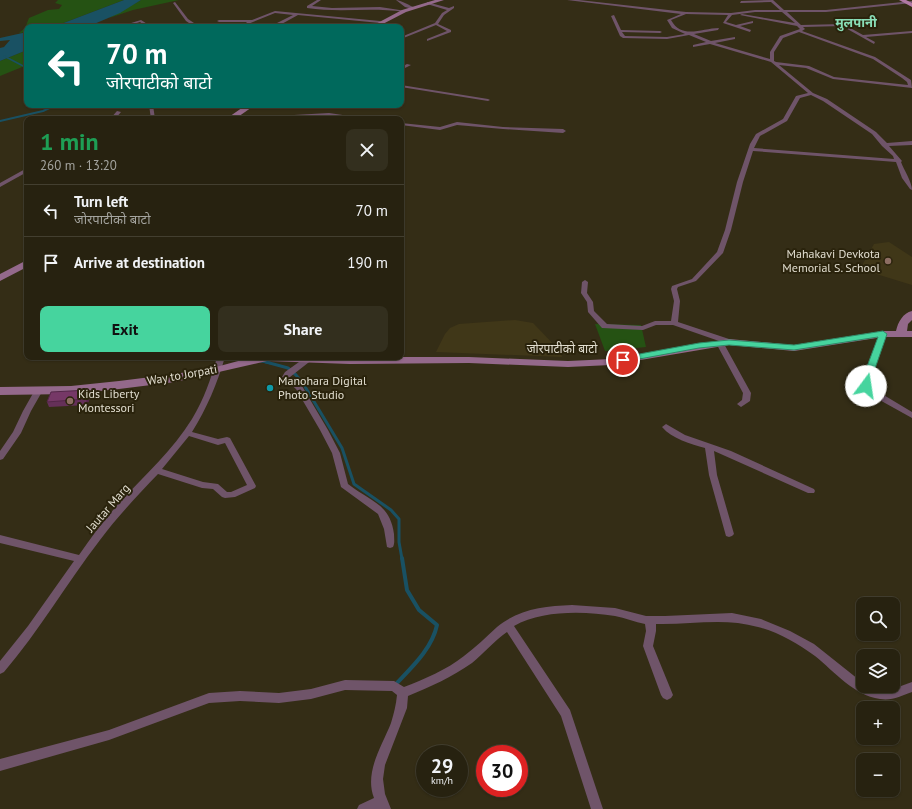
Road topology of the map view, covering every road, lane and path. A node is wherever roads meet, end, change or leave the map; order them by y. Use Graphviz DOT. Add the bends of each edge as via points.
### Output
graph roads {
  1 [pos="319,0"];
  2 [pos="398,0"];
  3 [pos="569,0"];
  4 [pos="871,0"];
  5 [pos="438,1"];
  6 [pos="771,1"];
  7 [pos="907,1"];
  8 [pos="428,2"];
  9 [pos="740,2"];
  10 [pos="175,3"];
  11 [pos="691,5"];
  12 [pos="883,5"];
  13 [pos="912,5"];
  14 [pos="413,8"];
  15 [pos="781,10"];
  16 [pos="404,11"];
  17 [pos="686,13"];
  18 [pos="692,13"];
  19 [pos="731,14"];
  20 [pos="737,14"];
  21 [pos="296,15"];
  22 [pos="613,16"];
  23 [pos="252,20"];
  24 [pos="380,22"];
  25 [pos="752,22"];
  26 [pos="130,24"];
  27 [pos="146,24"];
  28 [pos="193,24"];
  29 [pos="212,24"];
  30 [pos="245,24"];
  31 [pos="278,24"];
  32 [pos="377,24"];
  33 [pos="436,24"];
  34 [pos="735,26"];
  35 [pos="800,27"];
  36 [pos="718,29"];
  37 [pos="621,31"];
  38 [pos="750,31"];
  39 [pos="660,32"];
  40 [pos="912,32"];
  41 [pos="690,34"];
  42 [pos="862,36"];
  43 [pos="404,37"];
  44 [pos="734,38"];
  45 [pos="428,40"];
  46 [pos="711,43"];
  47 [pos="874,43"];
  48 [pos="694,46"];
  49 [pos="774,62"];
  50 [pos="409,65"];
  51 [pos="404,68"];
  52 [pos="912,76"];
  53 [pos="904,77"];
  54 [pos="404,86"];
  55 [pos="911,87"];
  56 [pos="811,94"];
  57 [pos="488,100"];
  58 [pos="247,108"];
  59 [pos="119,112"];
  60 [pos="115,116"];
  61 [pos="235,116"];
  62 [pos="294,116"];
  63 [pos="343,116"];
  64 [pos="404,124"];
  65 [pos="563,131"];
  66 [pos="912,143"];
  67 [pos="884,145"];
  68 [pos="751,150"];
  69 [pos="898,161"];
  70 [pos="24,172"];
  71 [pos="0,185"];
  72 [pos="912,188"];
  73 [pos="24,265"];
  74 [pos="0,278"];
  75 [pos="585,282"];
  76 [pos="912,314"];
  77 [pos="674,323"];
  78 [pos="883,334"];
  79 [pos="907,334"];
  80 [pos="724,343"];
  81 [pos="220,360"];
  82 [pos="255,360"];
  83 [pos="308,360"];
  84 [pos="330,360"];
  85 [pos="218,370"];
  86 [pos="39,390"];
  87 [pos="0,392"];
  88 [pos="740,404"];
  89 [pos="912,414"];
  90 [pos="666,427"];
  91 [pos="187,433"];
  92 [pos="708,447"];
  93 [pos="0,457"];
  94 [pos="157,470"];
  95 [pos="811,491"];
  96 [pos="729,534"];
  97 [pos="0,538"];
  98 [pos="390,544"];
  99 [pos="81,559"];
  100 [pos="650,620"];
  101 [pos="508,626"];
  102 [pos="0,669"];
  103 [pos="912,687"];
  104 [pos="403,693"];
  105 [pos="667,695"];
  106 [pos="0,765"];
  107 [pos="383,805"];
  108 [pos="362,809"];
  109 [pos="597,809"];
  1 -- 16 [label="street" via="308,7"];
  2 -- 14 [label="street"];
  3 -- 17 [label="street"];
  4 -- 12 [label="street"];
  5 -- 8 [label="street"];
  6 -- 9 [label="street"];
  6 -- 15 [label="street"];
  7 -- 12 [label="street"];
  7 -- 13 [label="main road"];
  8 -- 14 [label="street"];
  8 -- 33 [label="street" via="451,8"];
  10 -- 28 [label="street"];
  11 -- 18 [label="street"];
  12 -- 15 [label="street" via="826,11"];
  14 -- 16 [label="street"];
  15 -- 20 [label="street" via="756,10"];
  15 -- 35 [label="street"];
  16 -- 24 [label="street"];
  17 -- 18 [label="street"];
  17 -- 41 [label="street" via="669,20 669,23"];
  18 -- 19 [label="street"];
  19 -- 20 [label="street"];
  19 -- 34 [label="street" via="724,22"];
  20 -- 35 [label="street"];
  21 -- 23 [label="street" via="276,12"];
  21 -- 24 [label="street"];
  21 -- 31 [label="street"];
  22 -- 37 [label="street"];
  23 -- 29 [label="street" via="216,21"];
  23 -- 30 [label="street"];
  24 -- 32 [label="street"];
  25 -- 34 [label="street"];
  26 -- 27 [label="street" via="141,21"];
  33 -- 43 [label="street"];
  33 -- 45 [label="street" via="450,32"];
  34 -- 38 [label="street"];
  35 -- 42 [label="street" via="843,25"];
  35 -- 49 [label="street" via="781,37 772,52"];
  35 -- 53 [label="street" via="870,57"];
  36 -- 41 [label="street"];
  37 -- 39 [label="street"];
  37 -- 41 [label="street" via="624,37 662,38"];
  40 -- 42 [label="street"];
  41 -- 46 [label="street"];
  42 -- 47 [label="street"];
  44 -- 46 [label="street"];
  46 -- 48 [label="street"];
  46 -- 49 [label="street"];
  49 -- 55 [label="street" via="807,67 833,78"];
  49 -- 56 [label="street"];
  50 -- 51 [label="street"];
  52 -- 53 [label="street"];
  53 -- 55 [label="street"];
  54 -- 57 [label="street"];
  56 -- 67 [label="street" via="826,100 874,133"];
  56 -- 68 [label="street" via="798,97 785,120 758,135"];
  58 -- 61 [label="street"];
  59 -- 60 [label="street"];
  62 -- 63 [label="street"];
  64 -- 65 [label="street" via="440,129 457,122 503,128"];
  66 -- 67 [label="street"];
  67 -- 69 [label="street"];
  68 -- 69 [label="street"];
  68 -- 77 [label="street" via="720,253 694,280 675,286 677,301"];
  69 -- 72 [label="street"];
  70 -- 71 [label="street"];
  73 -- 74 [label="street"];
  75 -- 77 [label="street" via="584,293 590,302 591,312 605,326 643,328 655,323"];
  76 -- 79 [label="street" via="903,324"];
  77 -- 80 [label="street"];
  78 -- 79 [label="street, जोरपाटीको बाटो"];
  78 -- 80 [label="street, जोरपाटीको बाटो" via="794,348"];
  78 -- 89 [label="street" via="866,386"];
  80 -- 84 [label="street, जोरपाटीको बाटो" via="626,360 568,364 469,360"];
  80 -- 88 [label="street" via="747,393 746,401"];
  81 -- 85 [label="street, Jautar Marg"];
  82 -- 85 [label="street, Way to Jorpati"];
  83 -- 98 [label="street" via="286,377 287,380 299,388 324,430 336,453 344,485 383,512 388,521"];
  85 -- 86 [label="street, Way to Jorpati" via="95,388"];
  85 -- 91 [label="street, Jautar Marg" via="203,408"];
  86 -- 87 [label="street, Way to Jorpati"];
  86 -- 93 [label="street" via="17,434"];
  90 -- 92 [label="street" via="680,437"];
  91 -- 94 [label="street, Jautar Marg"];
  91 -- 94 [label="street" via="218,442 227,440 252,486 232,495 225,495 215,486 202,485"];
  92 -- 95 [label="street" via="727,452"];
  92 -- 96 [label="street"];
  94 -- 99 [label="street, Jautar Marg" via="123,505"];
  97 -- 99 [label="street"];
  99 -- 102 [label="street, Jautar Marg"];
  100 -- 101 [label="street" via="614,612 575,610 531,614 516,619"];
  100 -- 103 [label="street" via="721,616 744,618 764,624 810,647 832,663 851,682 869,691 892,694"];
  100 -- 105 [label="street" via="648,646"];
  101 -- 104 [label="street" via="460,665"];
  101 -- 109 [label="street" via="566,714"];
  104 -- 106 [label="street" via="394,686 345,685 296,697 209,698 109,735"];
  104 -- 107 [label="street" via="403,705 377,771 377,787"];
  107 -- 108 [label="street"];
}
